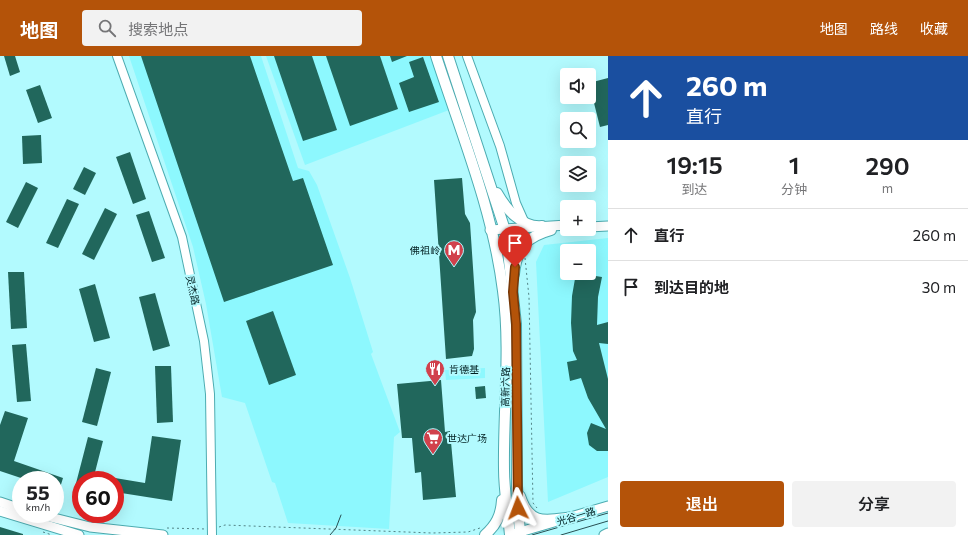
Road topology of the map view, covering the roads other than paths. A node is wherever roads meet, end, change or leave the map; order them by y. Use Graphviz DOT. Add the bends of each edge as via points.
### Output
graph roads {
  1 [pos="117,56"];
  2 [pos="436,56"];
  3 [pos="448,56"];
  4 [pos="467,56"];
  5 [pos="489,178"];
  6 [pos="524,222"];
  7 [pos="608,222"];
  8 [pos="596,223"];
  9 [pos="560,226"];
  10 [pos="608,226"];
  11 [pos="596,227"];
  12 [pos="547,228"];
  13 [pos="560,229"];
  14 [pos="506,231"];
  15 [pos="491,232"];
  16 [pos="513,292"];
  17 [pos="504,470"];
  18 [pos="517,486"];
  19 [pos="0,502"];
  20 [pos="12,506"];
  21 [pos="608,506"];
  22 [pos="0,511"];
  23 [pos="574,517"];
  24 [pos="64,520"];
  25 [pos="485,530"];
  26 [pos="165,532"];
  27 [pos="212,532"];
  28 [pos="608,533"];
  29 [pos="514,534"];
  30 [pos="79,535"];
  31 [pos="604,535"];
  1 -- 27 [label="street, 灵杰路" via="182,237 204,341 210,394"];
  2 -- 15 [label="main road, 高新六路" via="480,190"];
  3 -- 5 [label="main road, 高新六路"];
  4 -- 6 [label="street"];
  5 -- 6 [label="main road" via="503,203"];
  5 -- 14 [label="main road, 高新六路"];
  6 -- 12 [label="main road" via="533,227"];
  7 -- 8 [label="main road"];
  9 -- 12 [label="main road"];
  10 -- 11 [label="main road"];
  12 -- 13 [label="main road"];
  12 -- 14 [label="main road"];
  12 -- 16 [label="main road" via="524,243 515,267"];
  14 -- 15 [label="main road"];
  14 -- 16 [label="main road, 高新六路"];
  15 -- 17 [label="main road, 高新六路" via="506,318"];
  16 -- 18 [label="main road, 高新六路" via="516,324"];
  17 -- 25 [label="main road" via="501,513 494,526"];
  17 -- 29 [label="main road, 高新六路"];
  18 -- 23 [label="main road" via="526,511 536,519"];
  18 -- 29 [label="main road, 高新六路"];
  19 -- 20 [label="main road"];
  21 -- 23 [label="main road, 光谷一路"];
  22 -- 30 [label="main road"];
  23 -- 29 [label="main road, 光谷一路"];
  24 -- 26 [label="main road" via="90,527"];
  28 -- 31 [label="main road"];
}
